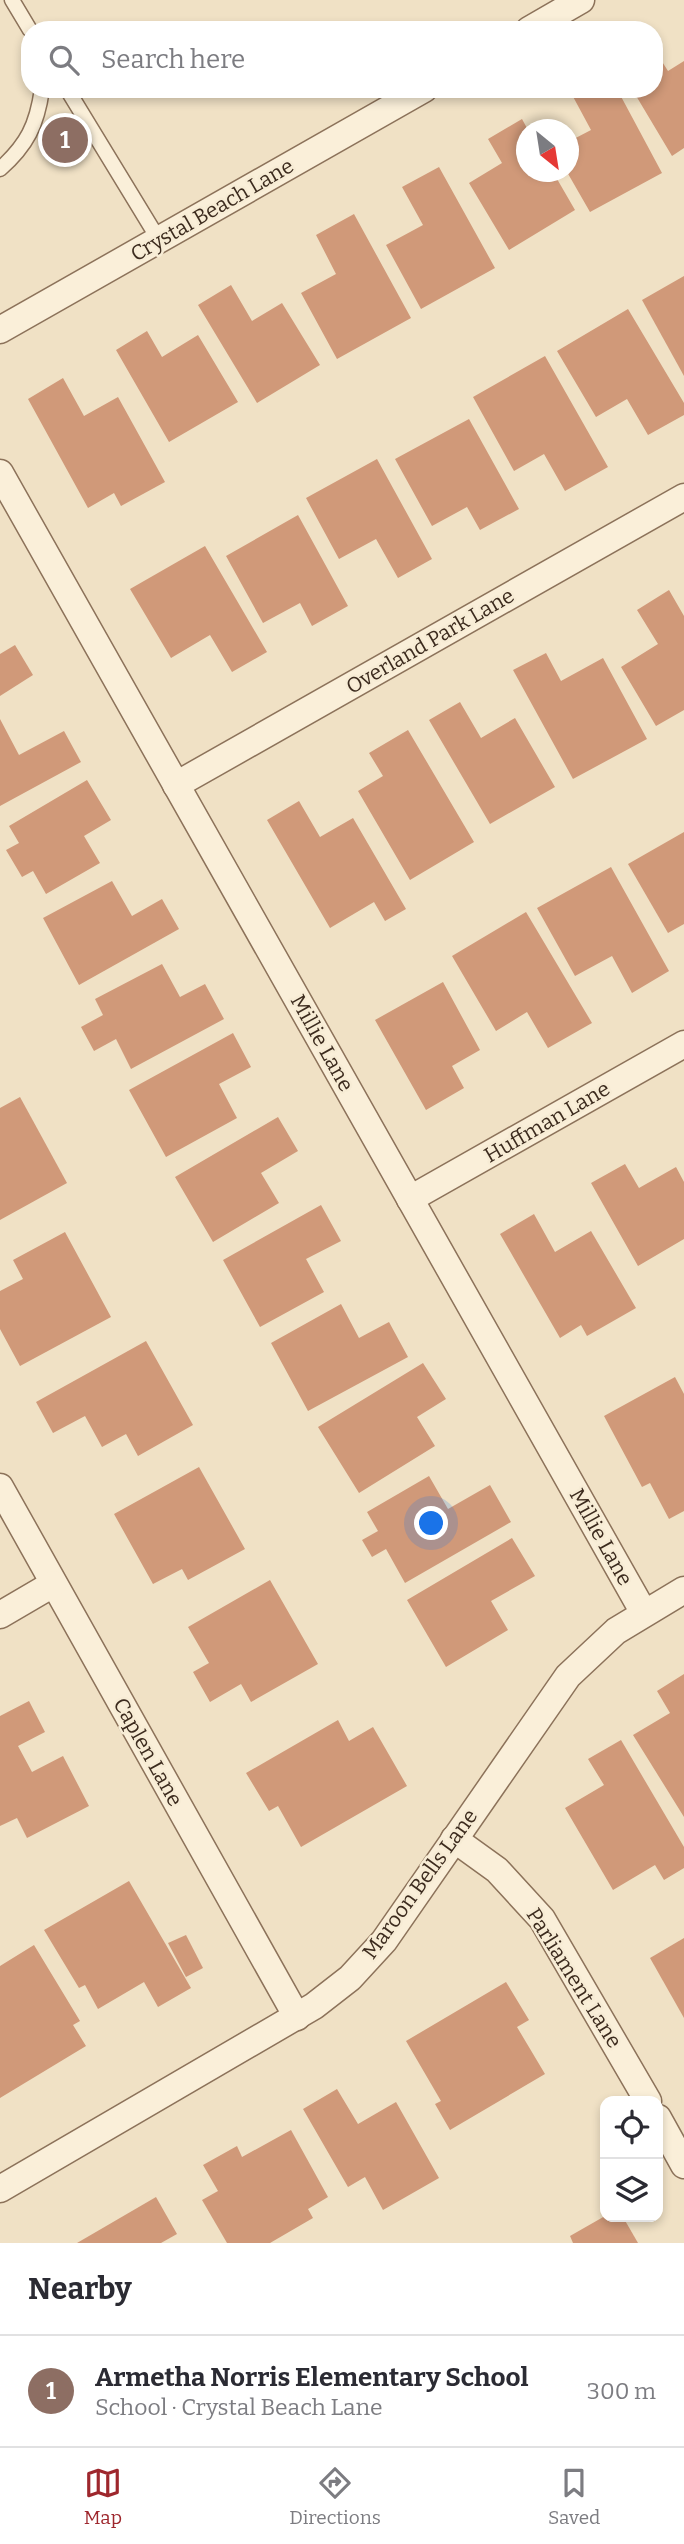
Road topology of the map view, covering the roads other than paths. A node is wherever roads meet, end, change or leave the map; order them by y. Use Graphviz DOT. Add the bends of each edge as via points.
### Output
graph roads {
  1 [pos="12,0"];
  2 [pos="581,0"];
  3 [pos="25,21"];
  4 [pos="545,21"];
  5 [pos="41,98"];
  6 [pos="72,98"];
  7 [pos="408,98"];
  8 [pos="0,169"];
  9 [pos="159,240"];
  10 [pos="0,330"];
  11 [pos="0,473"];
  12 [pos="684,497"];
  13 [pos="176,785"];
  14 [pos="684,1044"];
  15 [pos="410,1199"];
  16 [pos="0,1487"];
  17 [pos="53,1584"];
  18 [pos="684,1590"];
  19 [pos="644,1614"];
  20 [pos="0,1615"];
  21 [pos="454,1839"];
  22 [pos="297,2017"];
  23 [pos="645,2096"];
  24 [pos="663,2126"];
  25 [pos="682,2157"];
  26 [pos="0,2189"];
  1 -- 3 [label="lane"];
  2 -- 4 [label="street"];
  5 -- 8 [label="lane" via="38,117 19,151"];
  6 -- 9 [label="lane"];
  7 -- 9 [label="street, Crystal Beach Lane"];
  9 -- 10 [label="street, Crystal Beach Lane"];
  11 -- 13 [label="street, Millie Lane"];
  12 -- 13 [label="street, Overland Park Lane"];
  13 -- 15 [label="street, Millie Lane"];
  14 -- 15 [label="street, Huffman Lane"];
  15 -- 19 [label="street, Millie Lane"];
  16 -- 17 [label="street, Caplen Lane"];
  17 -- 20 [label="street"];
  17 -- 22 [label="street, Caplen Lane"];
  18 -- 19 [label="street, Maroon Bells Lane"];
  19 -- 21 [label="street, Maroon Bells Lane" via="591,1652 568,1676"];
  21 -- 22 [label="street, Maroon Bells Lane" via="371,1956"];
  21 -- 23 [label="street, Parliament Lane" via="497,1870 542,1919"];
  22 -- 26 [label="street, Maroon Bells Lane"];
  24 -- 25 [label="street"];
}
